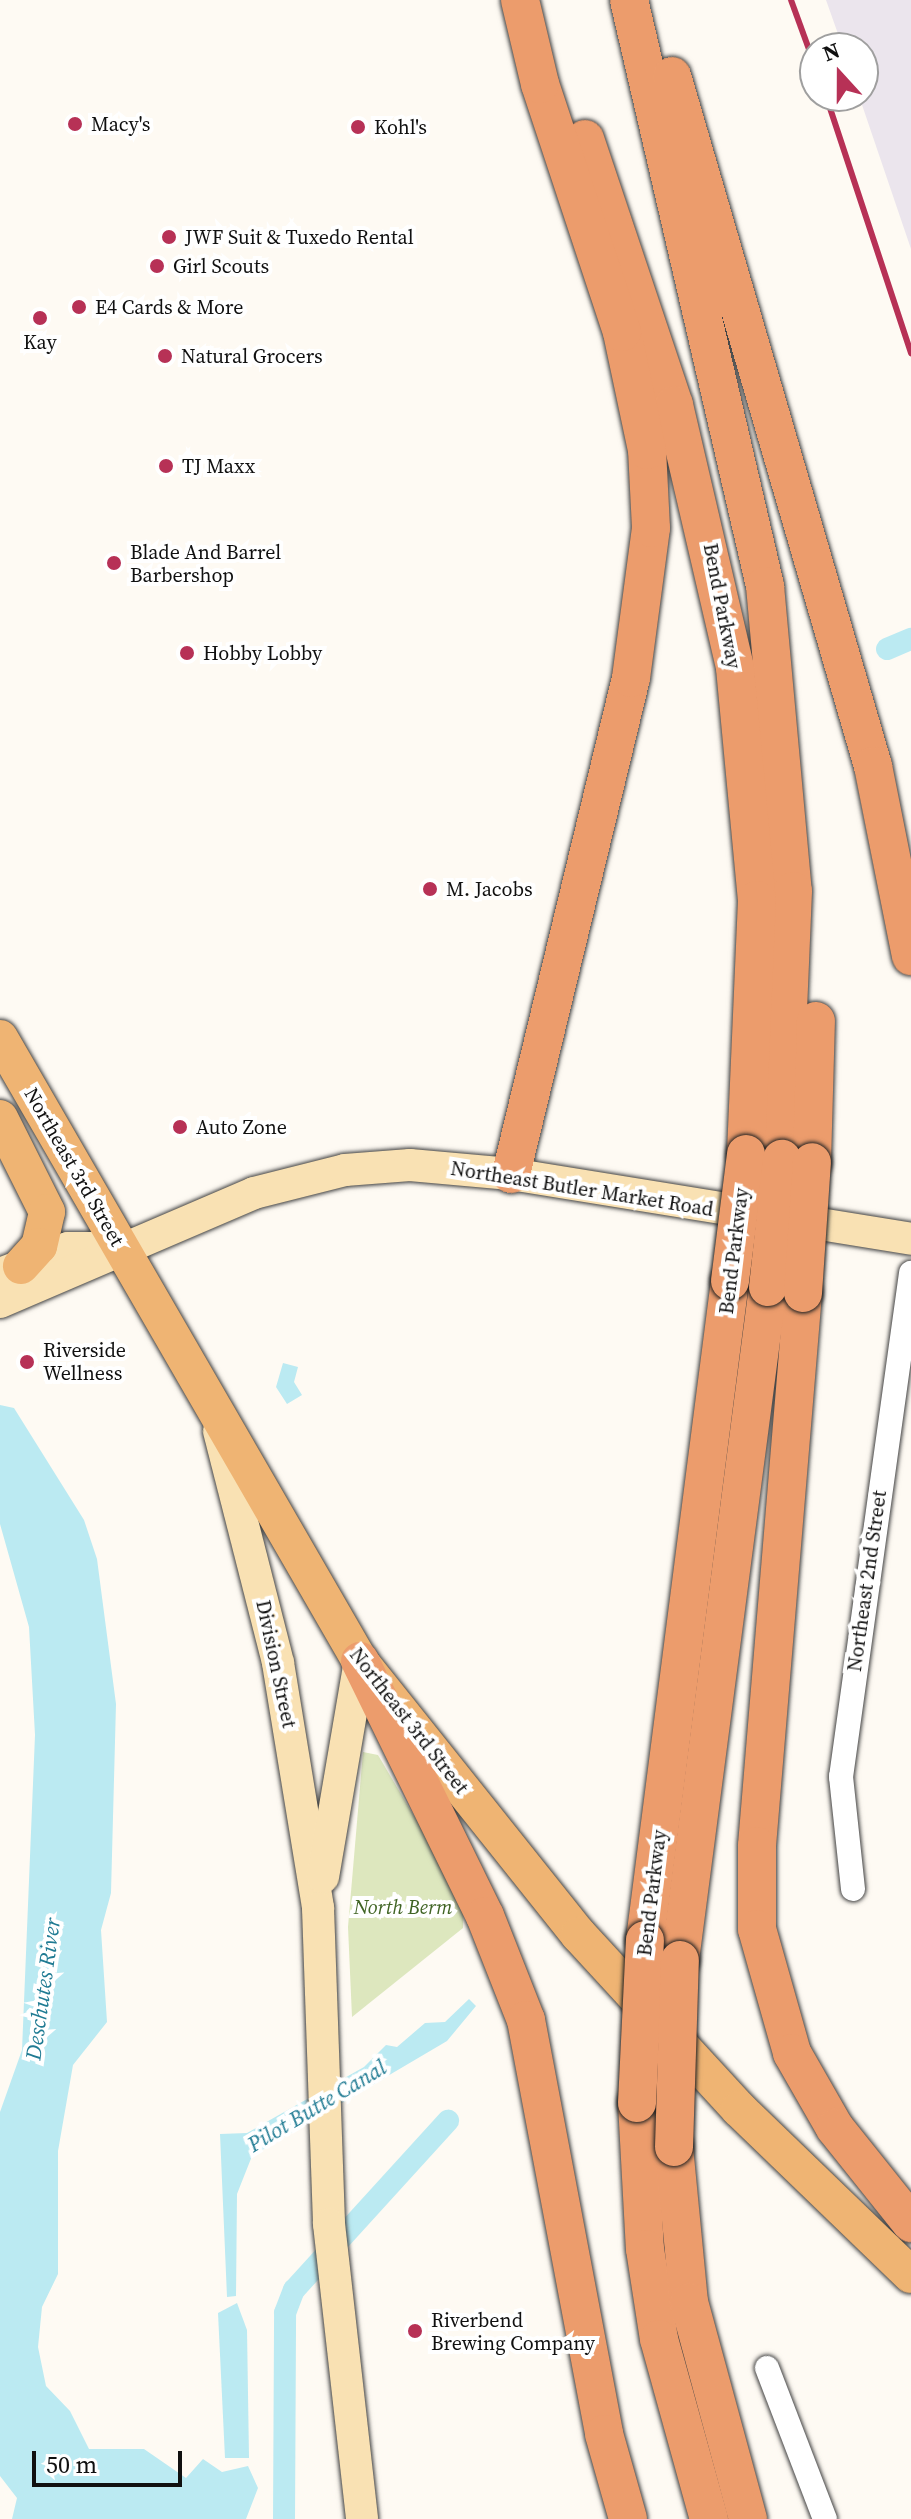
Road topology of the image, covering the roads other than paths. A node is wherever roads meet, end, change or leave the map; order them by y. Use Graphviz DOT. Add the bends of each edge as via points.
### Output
graph roads {
  1 [pos="520,0"];
  2 [pos="537,0"];
  3 [pos="629,0"];
  4 [pos="651,0"];
  5 [pos="911,956"];
  6 [pos="0,1038"];
  7 [pos="0,1118"];
  8 [pos="780,1158"];
  9 [pos="511,1174"];
  10 [pos="911,1239"];
  11 [pos="121,1248"];
  12 [pos="10,1270"];
  13 [pos="911,1273"];
  14 [pos="786,1290"];
  15 [pos="0,1302"];
  16 [pos="217,1423"];
  17 [pos="360,1661"];
  18 [pos="853,1889"];
  19 [pos="318,1908"];
  20 [pos="911,2223"];
  21 [pos="911,2275"];
  22 [pos="767,2368"];
  23 [pos="362,2519"];
  24 [pos="628,2519"];
  25 [pos="709,2519"];
  26 [pos="748,2519"];
  27 [pos="825,2519"];
  1 -- 9 [label="highway" via="540,84 622,332 647,450 651,528 631,678"];
  2 -- 8 [label="highway, Bend Parkway" via="674,405 735,668"];
  3 -- 8 [label="highway, Bend Parkway" via="765,586 785,747 793,999"];
  4 -- 5 [label="highway" via="873,766"];
  6 -- 11 [label="main road, Northeast 3rd Street"];
  7 -- 12 [label="main road" via="47,1212 39,1246"];
  8 -- 14 [label="highway, Bend Parkway, bridge"];
  8 -- 25 [label="highway, Bend Parkway, bridge" via="730,1281 645,1940 637,2103 645,2249 659,2339"];
  9 -- 10 [label="main road, Northeast Butler Market Road"];
  9 -- 11 [label="main road, Northeast Butler Market Road" via="410,1165 345,1170 254,1193"];
  11 -- 12 [label="main road" via="68,1248"];
  11 -- 15 [label="main road, Northeast Butler Market Road"];
  11 -- 16 [label="main road, Northeast 3rd Street"];
  13 -- 18 [label="street, Northeast 2nd Street" via="841,1777"];
  14 -- 20 [label="highway" via="757,1929 792,2053 835,2128"];
  14 -- 26 [label="highway, Bend Parkway, bridge" via="680,1960 674,2147 689,2302"];
  16 -- 17 [label="main road, Northeast 3rd Street"];
  16 -- 19 [label="main road, Division Street" via="278,1663"];
  17 -- 19 [label="main road, Division Street"];
  17 -- 21 [label="main road, Northeast 3rd Street" via="579,1935 739,2109"];
  17 -- 24 [label="highway" via="485,1916 526,2020 604,2434"];
  19 -- 23 [label="main road, Division Street" via="329,2224"];
  22 -- 27 [label="street"];
}
